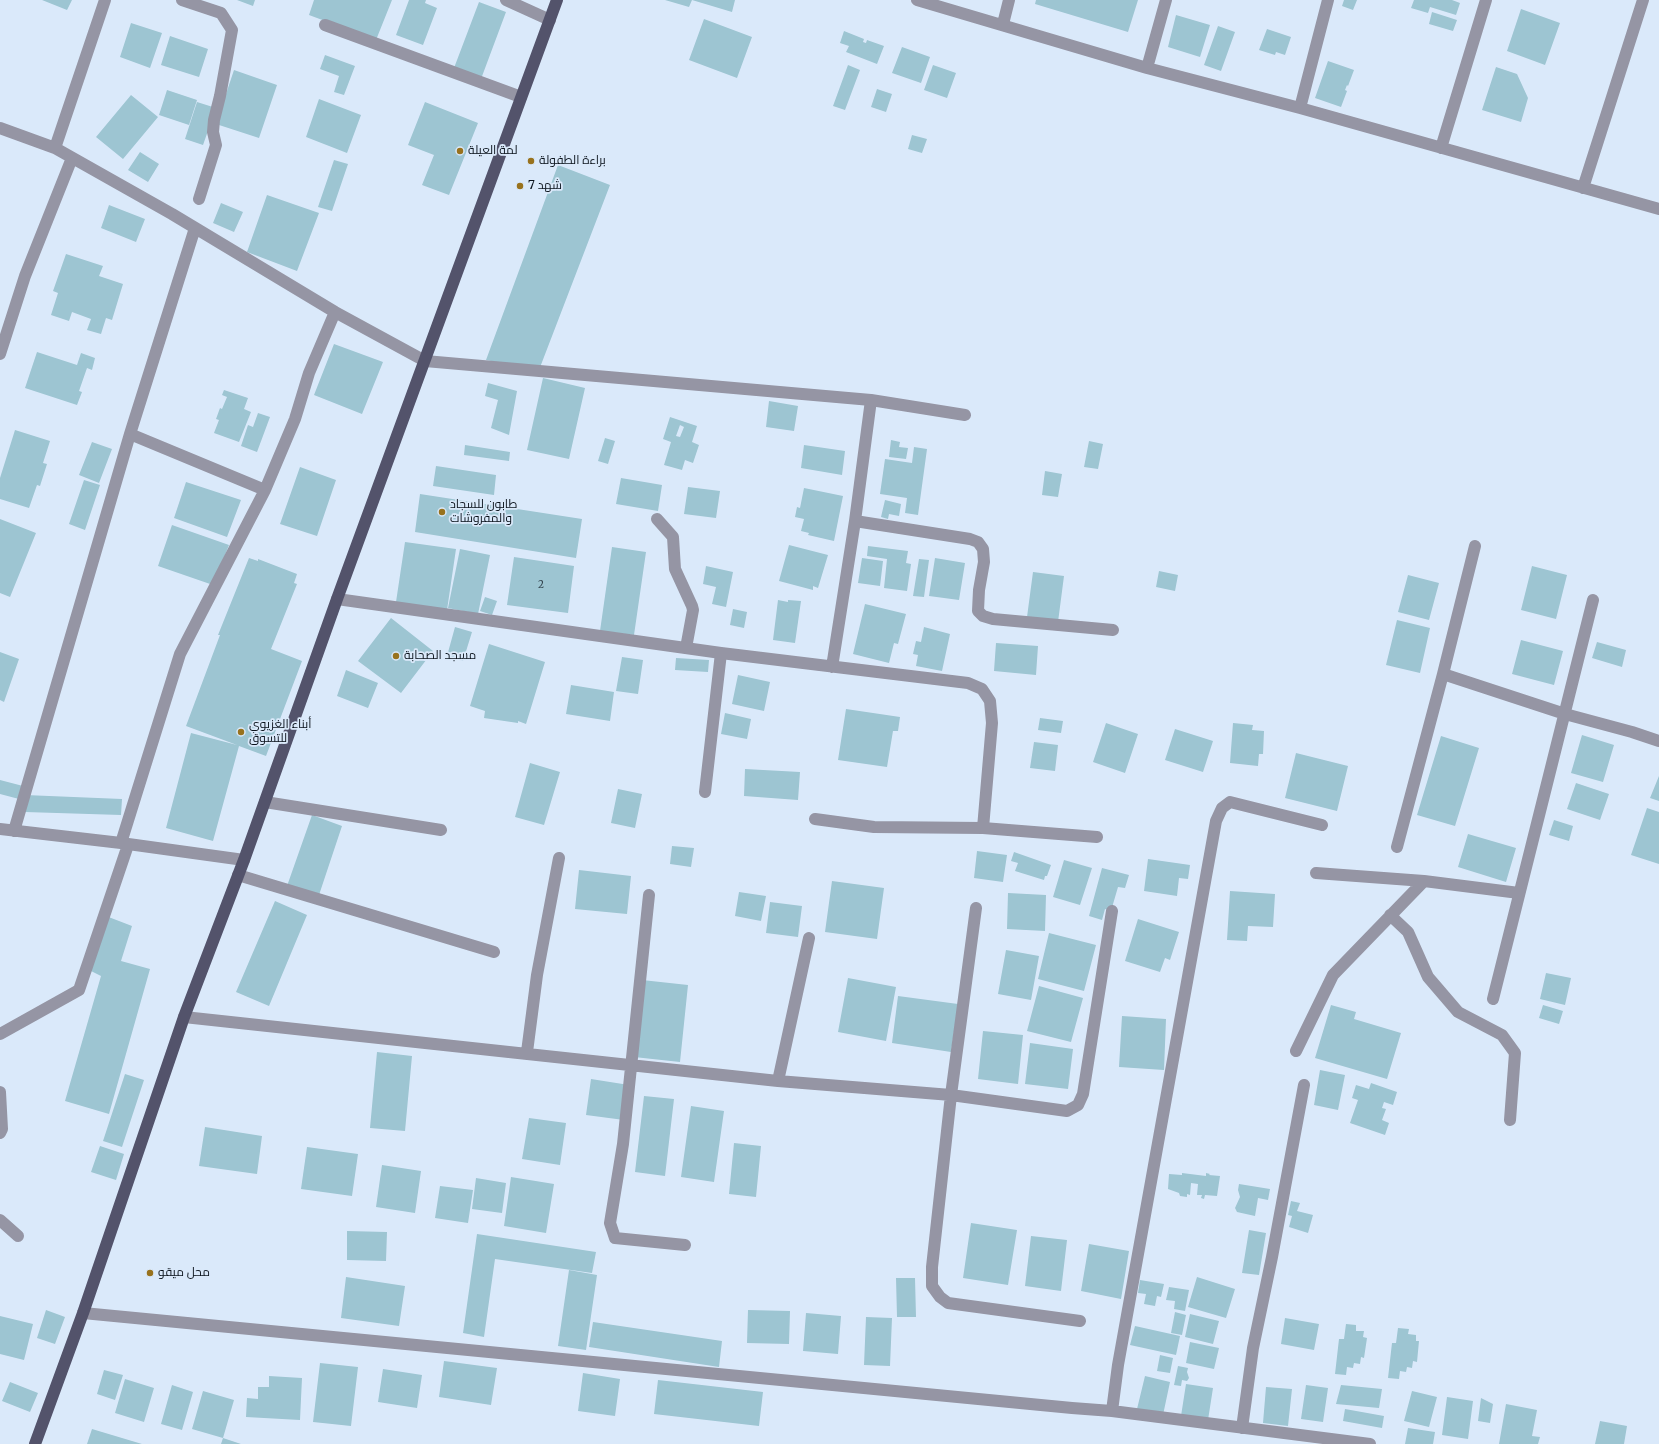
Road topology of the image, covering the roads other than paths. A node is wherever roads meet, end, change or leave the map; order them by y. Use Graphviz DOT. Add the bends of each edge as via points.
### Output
graph roads {
  1 [pos="105,0"];
  2 [pos="182,0"];
  3 [pos="506,0"];
  4 [pos="557,0"];
  5 [pos="918,0"];
  6 [pos="1009,0"];
  7 [pos="1166,0"];
  8 [pos="1328,0"];
  9 [pos="1486,0"];
  10 [pos="1643,0"];
  11 [pos="550,20"];
  12 [pos="1003,24"];
  13 [pos="325,25"];
  14 [pos="1147,68"];
  15 [pos="521,98"];
  16 [pos="1300,108"];
  17 [pos="0,128"];
  18 [pos="54,148"];
  19 [pos="1441,148"];
  20 [pos="72,158"];
  21 [pos="1583,188"];
  22 [pos="199,199"];
  23 [pos="1659,209"];
  24 [pos="195,228"];
  25 [pos="335,312"];
  26 [pos="0,354"];
  27 [pos="425,361"];
  28 [pos="871,400"];
  29 [pos="965,415"];
  30 [pos="130,434"];
  31 [pos="265,490"];
  32 [pos="657,519"];
  33 [pos="855,521"];
  34 [pos="1475,546"];
  35 [pos="337,599"];
  36 [pos="1593,600"];
  37 [pos="1113,630"];
  38 [pos="686,648"];
  39 [pos="721,653"];
  40 [pos="832,667"];
  41 [pos="1443,674"];
  42 [pos="1565,714"];
  43 [pos="1659,741"];
  44 [pos="705,792"];
  45 [pos="265,802"];
  46 [pos="815,819"];
  47 [pos="1322,825"];
  48 [pos="983,828"];
  49 [pos="0,829"];
  50 [pos="441,830"];
  51 [pos="14,831"];
  52 [pos="1097,837"];
  53 [pos="124,844"];
  54 [pos="1397,847"];
  55 [pos="559,858"];
  56 [pos="244,860"];
  57 [pos="1316,873"];
  58 [pos="238,875"];
  59 [pos="1424,881"];
  60 [pos="1519,893"];
  61 [pos="650,895"];
  62 [pos="976,908"];
  63 [pos="1112,911"];
  64 [pos="1390,915"];
  65 [pos="809,938"];
  66 [pos="494,952"];
  67 [pos="1492,999"];
  68 [pos="184,1017"];
  69 [pos="0,1034"];
  70 [pos="1296,1051"];
  71 [pos="527,1052"];
  72 [pos="632,1065"];
  73 [pos="778,1081"];
  74 [pos="1304,1085"];
  75 [pos="0,1092"];
  76 [pos="951,1095"];
  77 [pos="1510,1120"];
  78 [pos="0,1133"];
  79 [pos="0,1220"];
  80 [pos="18,1236"];
  81 [pos="685,1245"];
  82 [pos="83,1313"];
  83 [pos="1080,1321"];
  84 [pos="1112,1411"];
  85 [pos="1242,1428"];
  86 [pos="35,1444"];
  87 [pos="1370,1444"];
  1 -- 18 [label="street"];
  2 -- 22 [label="street" via="221,13 232,30 214,120 216,146"];
  3 -- 11 [label="street"];
  4 -- 11 [label="main road"];
  5 -- 12 [label="street"];
  6 -- 12 [label="street"];
  7 -- 14 [label="street"];
  8 -- 16 [label="street"];
  9 -- 19 [label="street"];
  10 -- 21 [label="street"];
  11 -- 15 [label="main road"];
  12 -- 14 [label="street"];
  13 -- 15 [label="street"];
  14 -- 16 [label="street"];
  15 -- 27 [label="main road"];
  16 -- 19 [label="street"];
  17 -- 18 [label="street"];
  18 -- 20 [label="street"];
  19 -- 21 [label="street"];
  20 -- 24 [label="street"];
  20 -- 26 [label="street" via="26,276"];
  21 -- 23 [label="street"];
  24 -- 25 [label="street"];
  24 -- 30 [label="street"];
  25 -- 27 [label="street"];
  25 -- 31 [label="street"];
  27 -- 28 [label="street"];
  27 -- 35 [label="main road"];
  28 -- 29 [label="street"];
  28 -- 33 [label="street"];
  30 -- 31 [label="street"];
  30 -- 51 [label="street"];
  31 -- 53 [label="street" via="180,654"];
  32 -- 38 [label="street" via="673,537 675,569 693,610"];
  33 -- 37 [label="street" via="978,542 983,549 984,562 978,611 983,616"];
  33 -- 40 [label="street"];
  34 -- 41 [label="street"];
  35 -- 38 [label="street"];
  35 -- 45 [label="main road"];
  36 -- 42 [label="street"];
  38 -- 39 [label="street"];
  39 -- 40 [label="street"];
  39 -- 44 [label="street"];
  40 -- 48 [label="street" via="968,683 982,689 990,701 992,723"];
  41 -- 42 [label="street"];
  41 -- 54 [label="street"];
  42 -- 43 [label="street"];
  42 -- 60 [label="street"];
  45 -- 50 [label="street"];
  45 -- 56 [label="main road"];
  46 -- 48 [label="street" via="874,827"];
  47 -- 84 [label="street" via="1230,802 1222,808 1216,821 1118,1365"];
  48 -- 52 [label="street"];
  49 -- 51 [label="street"];
  51 -- 53 [label="street"];
  53 -- 56 [label="street"];
  53 -- 69 [label="street" via="79,990"];
  55 -- 71 [label="street" via="537,975"];
  56 -- 58 [label="main road"];
  57 -- 59 [label="street"];
  58 -- 66 [label="street"];
  58 -- 68 [label="main road"];
  59 -- 60 [label="street"];
  59 -- 64 [label="street"];
  60 -- 67 [label="street"];
  61 -- 72 [label="street"];
  62 -- 76 [label="street"];
  63 -- 76 [label="street" via="1083,1094 1078,1105 1067,1111"];
  64 -- 70 [label="street" via="1332,974"];
  64 -- 77 [label="street" via="1408,932 1428,977 1458,1012 1502,1034 1515,1053"];
  65 -- 73 [label="street"];
  68 -- 71 [label="street"];
  68 -- 82 [label="main road"];
  71 -- 72 [label="street"];
  72 -- 73 [label="street"];
  72 -- 81 [label="street" via="610,1223 615,1238"];
  73 -- 76 [label="street"];
  74 -- 85 [label="street" via="1253,1348"];
  75 -- 78 [label="street"];
  76 -- 83 [label="street" via="932,1286 948,1303"];
  79 -- 80 [label="street"];
  82 -- 84 [label="street"];
  82 -- 86 [label="main road"];
  84 -- 85 [label="street"];
  85 -- 87 [label="street"];
}
